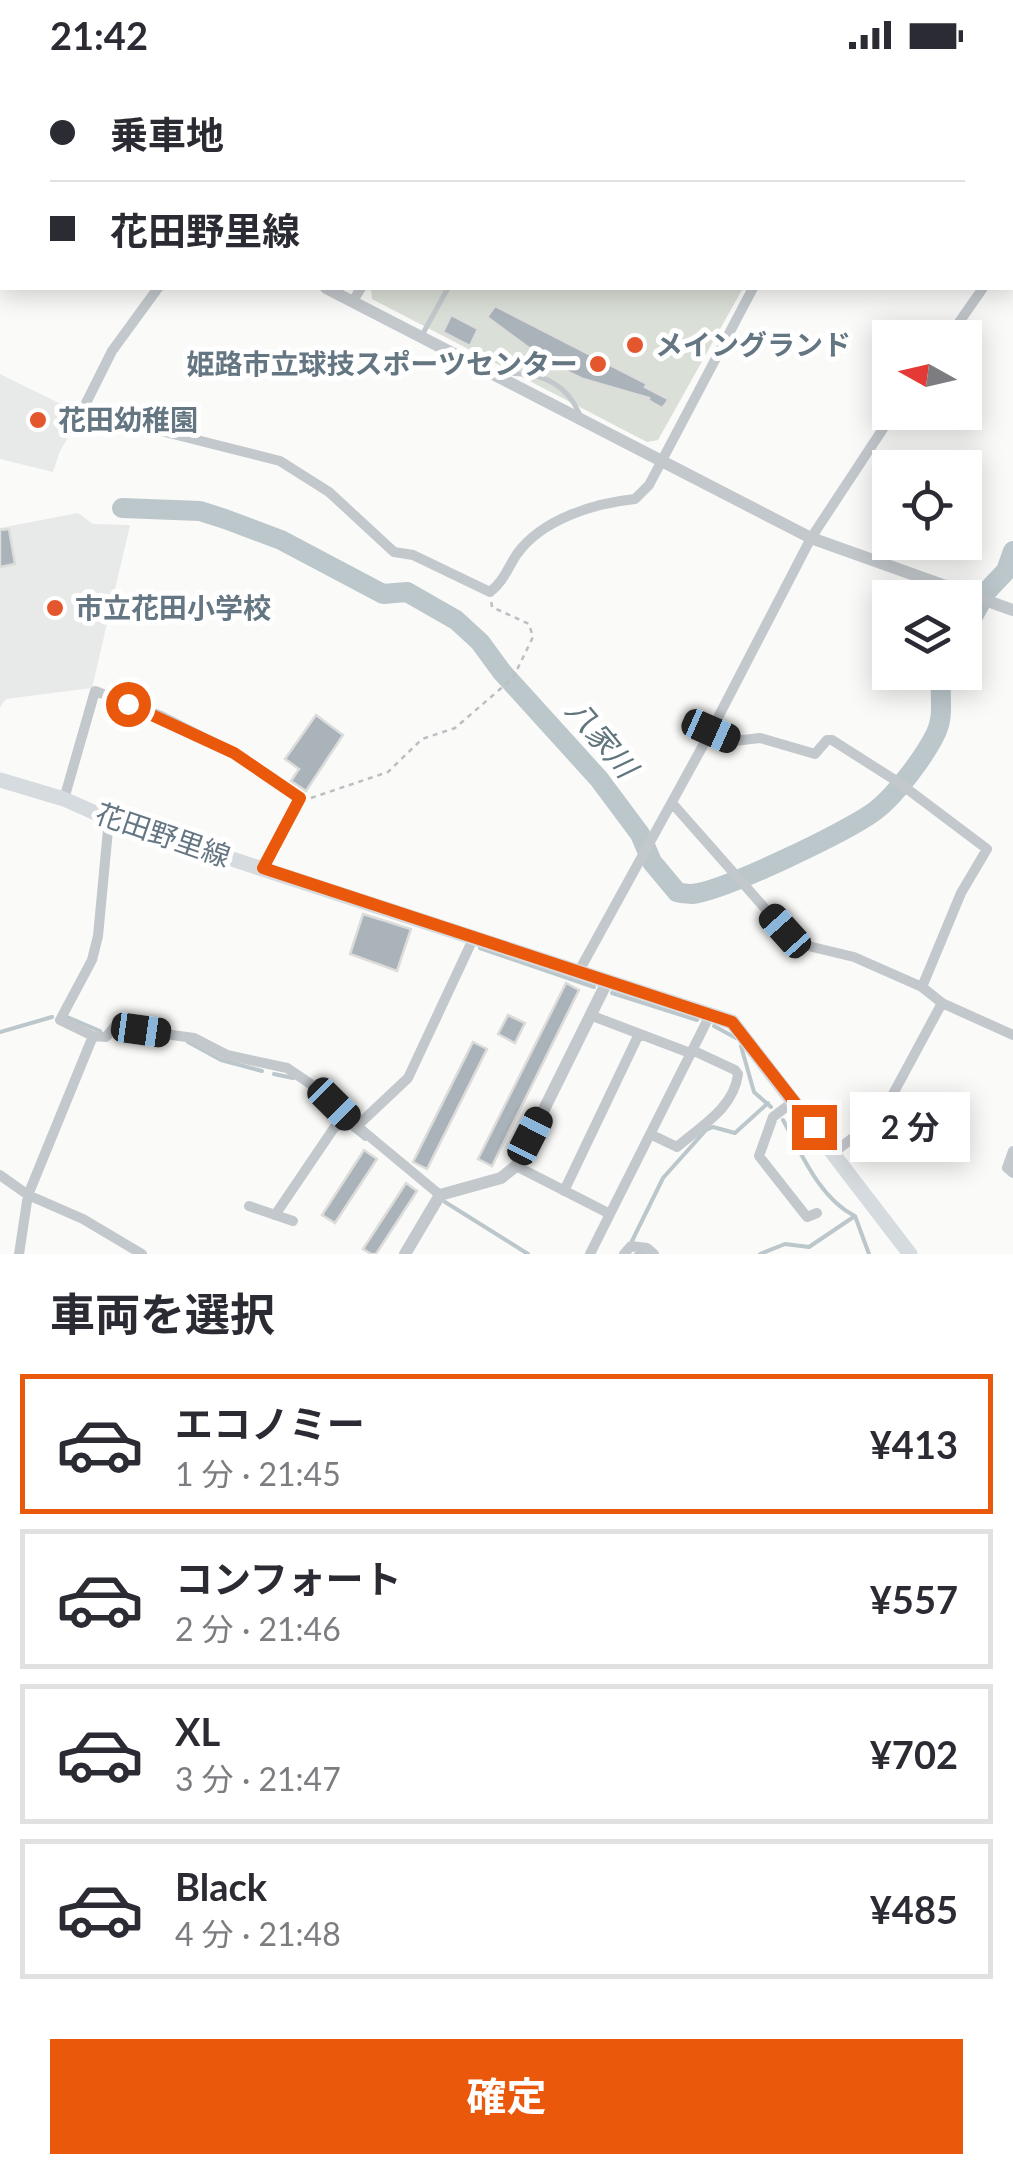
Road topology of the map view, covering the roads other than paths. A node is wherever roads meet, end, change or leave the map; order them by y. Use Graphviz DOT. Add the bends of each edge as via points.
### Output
graph roads {
  1 [pos="157,290"];
  2 [pos="330,290"];
  3 [pos="360,290"];
  4 [pos="447,290"];
  5 [pos="752,290"];
  6 [pos="982,290"];
  7 [pos="353,302"];
  8 [pos="961,320"];
  9 [pos="421,337"];
  10 [pos="881,430"];
  11 [pos="660,460"];
  12 [pos="812,538"];
  13 [pos="1013,610"];
  14 [pos="711,731"];
  15 [pos="0,780"];
  16 [pos="64,799"];
  17 [pos="672,803"];
  18 [pos="109,819"];
  19 [pos="263,868"];
  20 [pos="474,937"];
  21 [pos="580,971"];
  22 [pos="607,982"];
  23 [pos="922,987"];
  24 [pos="942,1003"];
  25 [pos="710,1015"];
  26 [pos="590,1016"];
  27 [pos="639,1034"];
  28 [pos="1013,1035"];
  29 [pos="92,1036"];
  30 [pos="691,1052"];
  31 [pos="794,1102"];
  32 [pos="348,1122"];
  33 [pos="650,1134"];
  34 [pos="1013,1151"];
  35 [pos="833,1152"];
  36 [pos="516,1166"];
  37 [pos="1013,1173"];
  38 [pos="0,1175"];
  39 [pos="564,1191"];
  40 [pos="440,1195"];
  41 [pos="28,1196"];
  42 [pos="248,1206"];
  43 [pos="818,1213"];
  44 [pos="610,1214"];
  45 [pos="274,1215"];
  46 [pos="293,1220"];
  47 [pos="19,1254"];
  48 [pos="142,1254"];
  49 [pos="405,1254"];
  50 [pos="590,1254"];
  51 [pos="624,1254"];
  52 [pos="654,1254"];
  53 [pos="910,1254"];
  1 -- 11 [label="street" via="112,351 86,405 91,414 128,430 161,431 280,462 329,492 394,552 490,592 544,529 602,502 636,499"];
  2 -- 7 [label="street"];
  3 -- 7 [label="street"];
  4 -- 9 [label="lane"];
  5 -- 11 [label="street"];
  6 -- 8 [label="street"];
  7 -- 9 [label="street"];
  9 -- 11 [label="street"];
  10 -- 12 [label="street"];
  11 -- 12 [label="street"];
  12 -- 13 [label="street"];
  12 -- 14 [label="street"];
  14 -- 17 [label="street"];
  14 -- 23 [label="street" via="805,754 832,740 987,849 961,892"];
  15 -- 16 [label="main road, 花田野里線"];
  16 -- 18 [label="main road, 花田野里線"];
  16 -- 19 [label="street" via="94,691 234,753 300,798"];
  17 -- 21 [label="street"];
  17 -- 23 [label="street" via="804,945 854,957"];
  18 -- 19 [label="main road, 花田野里線"];
  18 -- 29 [label="street" via="98,936 60,1020"];
  19 -- 20 [label="main road, 花田野里線"];
  20 -- 21 [label="main road, 花田野里線"];
  20 -- 32 [label="street" via="408,1078"];
  21 -- 22 [label="main road, 花田野里線"];
  22 -- 25 [label="main road, 花田野里線"];
  22 -- 26 [label="street"];
  23 -- 24 [label="street"];
  24 -- 28 [label="street"];
  24 -- 35 [label="street" via="886,1108"];
  25 -- 30 [label="street"];
  25 -- 31 [label="main road, 花田野里線" via="732,1022"];
  26 -- 27 [label="street"];
  26 -- 36 [label="street"];
  27 -- 30 [label="street"];
  27 -- 39 [label="street"];
  29 -- 32 [label="street" via="106,1036 114,1027 194,1038 228,1056 287,1068"];
  29 -- 41 [label="street"];
  30 -- 33 [label="street"];
  30 -- 33 [label="street" via="734,1070 736,1087 677,1147"];
  31 -- 35 [label="main road, 花田野里線"];
  31 -- 43 [label="street" via="772,1117 760,1156 808,1217"];
  32 -- 40 [label="street"];
  32 -- 45 [label="street"];
  33 -- 44 [label="street"];
  34 -- 37 [label="street" via="1007,1168"];
  35 -- 53 [label="main road, 花田野里線"];
  36 -- 39 [label="street"];
  36 -- 40 [label="street" via="501,1178"];
  38 -- 41 [label="street"];
  39 -- 44 [label="street"];
  40 -- 49 [label="street"];
  41 -- 47 [label="street"];
  41 -- 48 [label="street"];
  42 -- 45 [label="street"];
  44 -- 50 [label="street"];
  45 -- 46 [label="street"];
  51 -- 52 [label="street" via="630,1246"];
}
